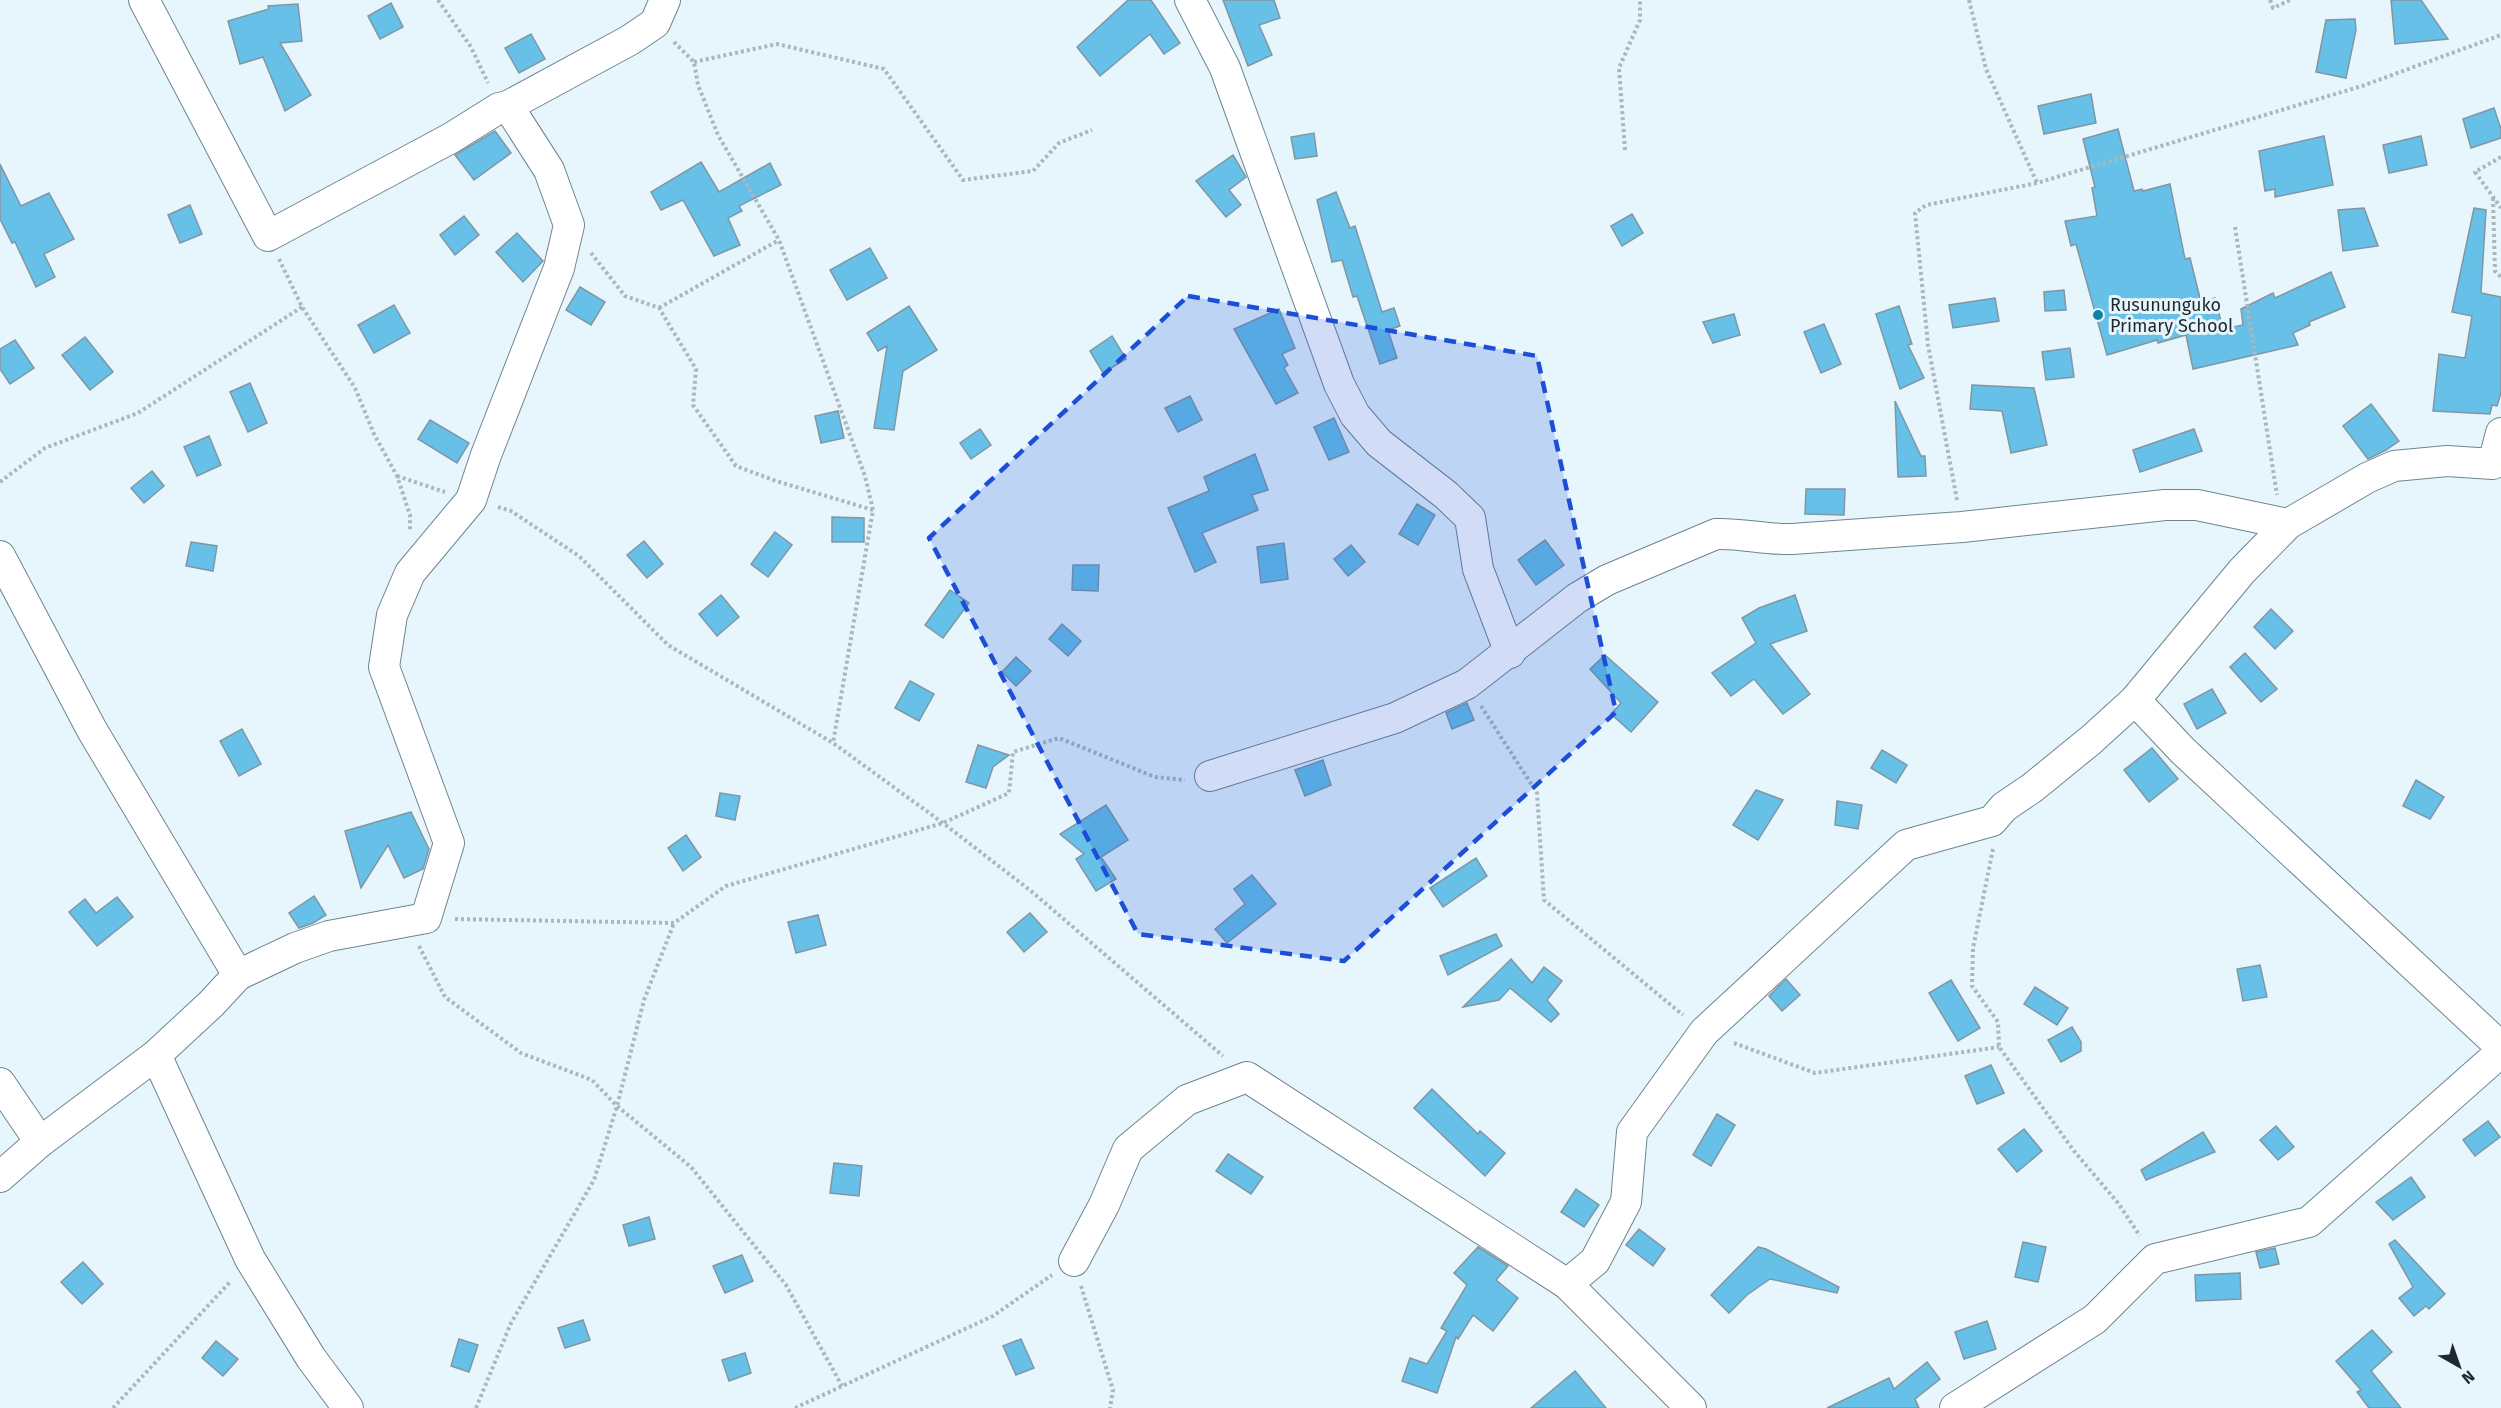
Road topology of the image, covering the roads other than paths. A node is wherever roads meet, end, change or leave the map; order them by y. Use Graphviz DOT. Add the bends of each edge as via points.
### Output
graph roads {
  1 [pos="144,0"];
  2 [pos="1190,0"];
  3 [pos="660,12"];
  4 [pos="504,107"];
  5 [pos="2501,433"];
  6 [pos="2497,464"];
  7 [pos="2288,524"];
  8 [pos="0,556"];
  9 [pos="1510,653"];
  10 [pos="2135,700"];
  11 [pos="1210,776"];
  12 [pos="238,975"];
  13 [pos="2501,1047"];
  14 [pos="2501,1052"];
  15 [pos="156,1055"];
  16 [pos="0,1083"];
  17 [pos="40,1142"];
  18 [pos="0,1177"];
  19 [pos="1074,1261"];
  20 [pos="1568,1284"];
  21 [pos="348,1408"];
  22 [pos="1691,1408"];
  23 [pos="1955,1408"];
  1 -- 4 [label="street" via="268,236"];
  2 -- 9 [label="street" via="1225,68 1339,384 1355,415 1379,443 1470,518 1478,569"];
  3 -- 4 [label="street" via="630,40"];
  4 -- 12 [label="street" via="549,170 569,225 559,268 471,500 410,573 392,615 384,668 449,843 416,920 329,936"];
  5 -- 6 [label="street"];
  6 -- 7 [label="street" via="2447,461 2394,466"];
  7 -- 9 [label="street" via="2197,505 2165,505 1962,527 1770,540 1728,534 1703,538 1607,580"];
  7 -- 10 [label="street" via="2242,571"];
  8 -- 12 [label="street" via="92,730"];
  9 -- 11 [label="street" via="1467,684 1395,718"];
  10 -- 13 [label="street" via="2192,759"];
  10 -- 20 [label="street" via="1992,821 1906,844 1704,1032 1632,1132 1626,1202 1595,1261"];
  12 -- 15 [label="street"];
  14 -- 23 [label="street" via="2309,1222 2155,1258 2095,1319"];
  15 -- 17 [label="street"];
  15 -- 21 [label="street" via="250,1259 311,1358"];
  16 -- 17 [label="street"];
  17 -- 18 [label="street"];
  19 -- 20 [label="street" via="1128,1149 1187,1100 1247,1077"];
  20 -- 22 [label="street"];
}
